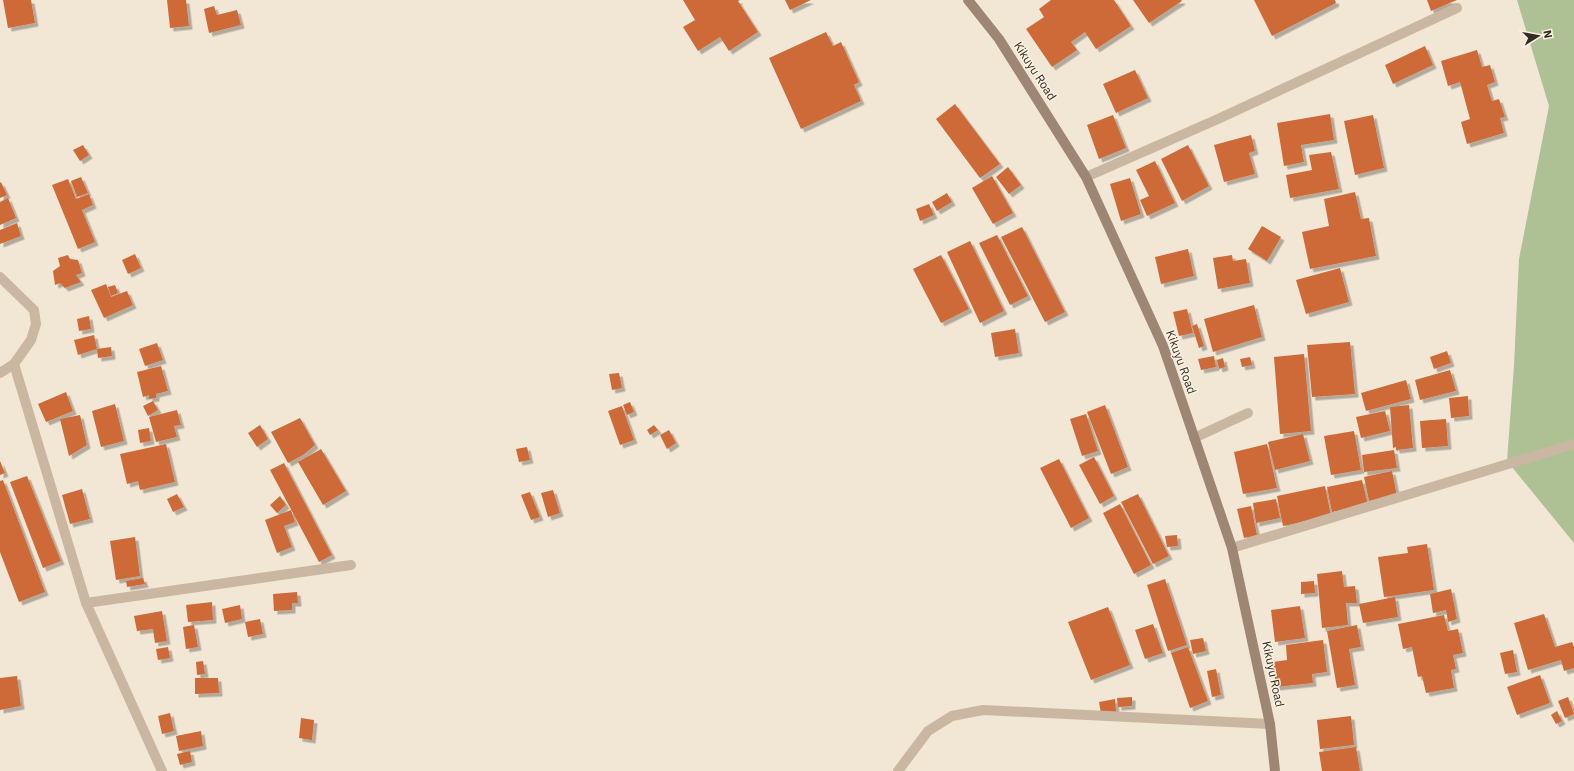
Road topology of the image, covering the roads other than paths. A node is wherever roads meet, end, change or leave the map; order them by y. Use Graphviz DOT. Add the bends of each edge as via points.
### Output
graph roads {
  1 [pos="968,0"];
  2 [pos="1457,8"];
  3 [pos="1086,177"];
  4 [pos="0,277"];
  5 [pos="14,364"];
  6 [pos="0,373"];
  7 [pos="1248,413"];
  8 [pos="1194,438"];
  9 [pos="1574,444"];
  10 [pos="1232,548"];
  11 [pos="351,565"];
  12 [pos="86,603"];
  13 [pos="1270,724"];
  14 [pos="162,771"];
  15 [pos="898,771"];
  16 [pos="1275,771"];
  1 -- 3 [label="main road, Kikuyu Road" via="1000,40"];
  2 -- 3 [label="street"];
  3 -- 8 [label="main road, Kikuyu Road" via="1163,346"];
  4 -- 5 [label="street" via="34,310 36,324 31,340"];
  5 -- 6 [label="street"];
  5 -- 12 [label="street"];
  7 -- 8 [label="street"];
  8 -- 10 [label="main road, Kikuyu Road"];
  9 -- 10 [label="street"];
  10 -- 13 [label="main road, Kikuyu Road"];
  11 -- 12 [label="street"];
  12 -- 14 [label="street"];
  13 -- 15 [label="street" via="983,710 952,716 928,731"];
  13 -- 16 [label="main road, Kikuyu Road"];
}
